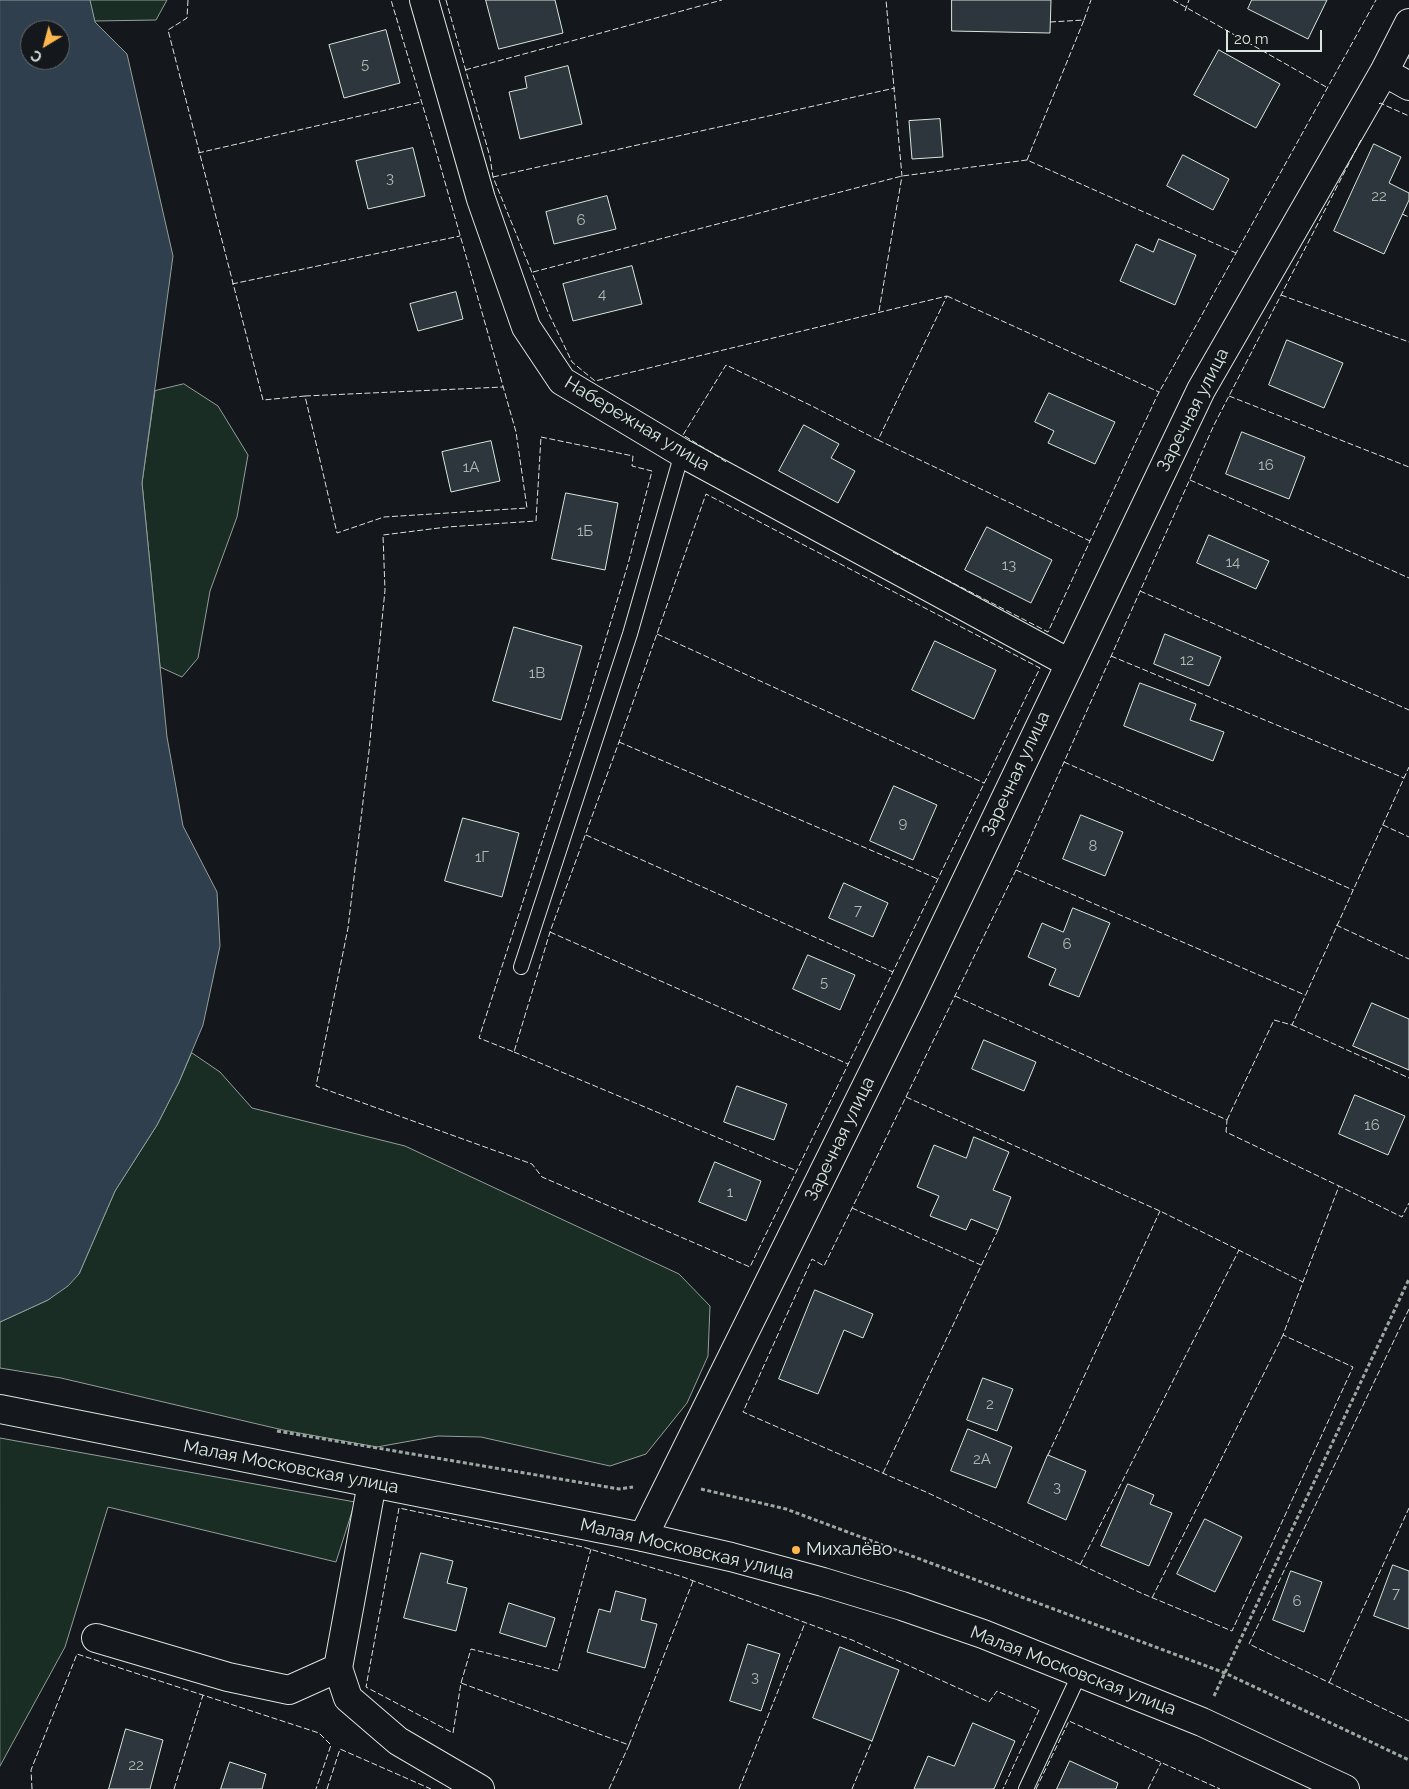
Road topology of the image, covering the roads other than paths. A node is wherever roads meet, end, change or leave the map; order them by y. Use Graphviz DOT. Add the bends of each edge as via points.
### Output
graph roads {
  1 [pos="424,0"];
  2 [pos="1409,23"];
  3 [pos="1384,72"];
  4 [pos="1409,86"];
  5 [pos="682,454"];
  6 [pos="1069,663"];
  7 [pos="521,967"];
  8 [pos="0,1409"];
  9 [pos="372,1483"];
  10 [pos="644,1537"];
  11 [pos="96,1638"];
  12 [pos="338,1668"];
  13 [pos="1080,1673"];
  14 [pos="480,1789"];
  15 [pos="1026,1789"];
  16 [pos="1345,1789"];
  1 -- 5 [label="street, Набережная улица" via="481,199 526,328 562,381"];
  2 -- 3 [label="street, Заречная улица"];
  3 -- 4 [label="street"];
  3 -- 6 [label="street, Заречная улица" via="1201,390"];
  5 -- 6 [label="street, Набережная улица"];
  5 -- 7 [label="lane" via="630,634"];
  6 -- 10 [label="street, Заречная улица" via="910,998"];
  8 -- 9 [label="street, Малая Московская улица"];
  9 -- 10 [label="street, Малая Московская улица"];
  9 -- 12 [label="street"];
  10 -- 13 [label="street, Малая Московская улица" via="731,1556 902,1606"];
  11 -- 12 [label="street" via="228,1677 289,1690"];
  12 -- 14 [label="street" via="348,1698 398,1741"];
  13 -- 15 [label="lane"];
  13 -- 16 [label="street, Малая Московская улица" via="1202,1722"];
}
